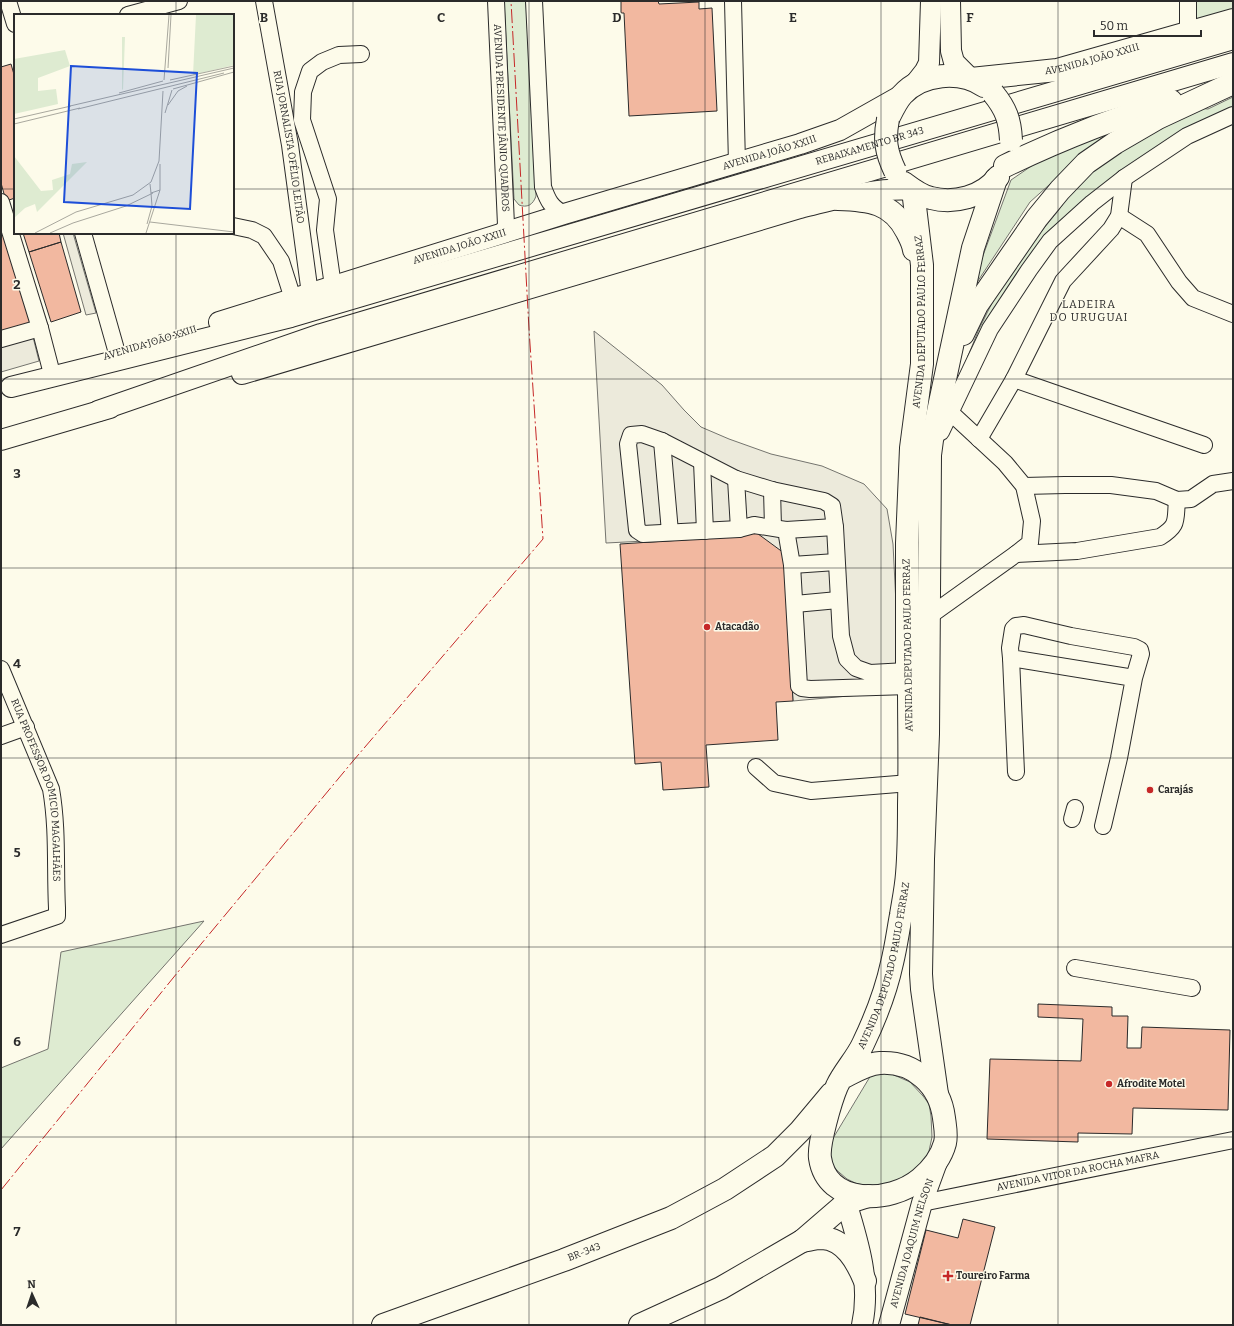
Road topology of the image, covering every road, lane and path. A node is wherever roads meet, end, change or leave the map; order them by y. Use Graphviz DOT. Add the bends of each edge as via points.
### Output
graph roads {
  1 [pos="179,1"];
  2 [pos="264,1"];
  3 [pos="496,1"];
  4 [pos="534,1"];
  5 [pos="733,1"];
  6 [pos="931,1"];
  7 [pos="950,1"];
  8 [pos="1188,1"];
  9 [pos="132,14"];
  10 [pos="1233,20"];
  11 [pos="1188,33"];
  12 [pos="1233,39"];
  13 [pos="361,54"];
  14 [pos="1233,63"];
  15 [pos="971,79"];
  16 [pos="1233,83"];
  17 [pos="908,90"];
  18 [pos="1233,115"];
  19 [pos="737,164"];
  20 [pos="1001,172"];
  21 [pos="1124,178"];
  22 [pos="913,190"];
  23 [pos="838,199"];
  24 [pos="1,202"];
  25 [pos="564,214"];
  26 [pos="1119,216"];
  27 [pos="234,226"];
  28 [pos="502,233"];
  29 [pos="83,234"];
  30 [pos="506,254"];
  31 [pos="334,287"];
  32 [pos="302,296"];
  33 [pos="1233,314"];
  34 [pos="40,328"];
  35 [pos="1,339"];
  36 [pos="117,353"];
  37 [pos="922,364"];
  38 [pos="948,364"];
  39 [pos="52,374"];
  40 [pos="1014,379"];
  41 [pos="6,388"];
  42 [pos="98,411"];
  43 [pos="950,412"];
  44 [pos="979,439"];
  45 [pos="1,440"];
  46 [pos="662,441"];
  47 [pos="1204,446"];
  48 [pos="930,455"];
  49 [pos="702,462"];
  50 [pos="736,479"];
  51 [pos="1233,481"];
  52 [pos="1024,486"];
  53 [pos="772,490"];
  54 [pos="1177,500"];
  55 [pos="835,527"];
  56 [pos="739,529"];
  57 [pos="780,529"];
  58 [pos="705,530"];
  59 [pos="670,532"];
  60 [pos="1016,554"];
  61 [pos="836,562"];
  62 [pos="792,565"];
  63 [pos="838,600"];
  64 [pos="794,604"];
  65 [pos="928,617"];
  66 [pos="1011,658"];
  67 [pos="1,669"];
  68 [pos="908,678"];
  69 [pos="1134,678"];
  70 [pos="26,727"];
  71 [pos="1,736"];
  72 [pos="756,767"];
  73 [pos="1016,772"];
  74 [pos="910,783"];
  75 [pos="1103,826"];
  76 [pos="1,935"];
  77 [pos="1075,968"];
  78 [pos="1192,988"];
  79 [pos="840,1082"];
  80 [pos="937,1094"];
  81 [pos="1233,1140"];
  82 [pos="775,1156"];
  83 [pos="937,1161"];
  84 [pos="845,1197"];
  85 [pos="922,1203"];
  86 [pos="802,1241"];
  87 [pos="865,1280"];
  88 [pos="383,1325"];
  89 [pos="640,1325"];
  90 [pos="862,1325"];
  91 [pos="889,1325"];
  1 -- 9 [label="street"];
  2 -- 32 [label="street, RUA JORNALISTA OFÉLIO LEITÃO" via="290,145"];
  3 -- 28 [label="street, AVENIDA PRESIDENTE JÂNIO QUADROS" via="506,225"];
  4 -- 25 [label="street" via="543,187 547,201"];
  5 -- 19 [label="street"];
  6 -- 17 [label="main road" via="929,62 925,71"];
  7 -- 15 [label="main road" via="951,51 954,62"];
  8 -- 11 [label="street"];
  10 -- 11 [label="highway, AVENIDA JOÃO XXIII"];
  11 -- 15 [label="highway, AVENIDA JOÃO XXIII" via="1057,70"];
  12 -- 30 [label="main road, REBAIXAMENTO BR 343"];
  13 -- 31 [label="street" via="339,55 322,62 310,72 303,92 302,120 328,199 325,230"];
  14 -- 42 [label="main road" via="320,334"];
  15 -- 17 [label="highway" via="952,75 932,77"];
  15 -- 20 [label="highway, bridge" via="993,93 1001,103 1011,127 1009,155"];
  16 -- 20 [label="highway" via="1132,112 1047,147"];
  16 -- 38 [label="highway" via="1158,118 1086,163 1036,218 977,305"];
  17 -- 19 [label="main road, AVENIDA JOÃO XXIII" via="840,130"];
  17 -- 22 [label="highway, bridge" via="893,109 885,132 889,159 903,182"];
  18 -- 21 [label="street, AVENIDA DEPUTADO PAULO FERRAZ" via="1187,136"];
  19 -- 25 [label="main road, AVENIDA JOÃO XXIII"];
  20 -- 22 [label="highway" via="983,191 966,198 930,198"];
  20 -- 38 [label="highway, AVENIDA DEPUTADO PAULO FERRAZ" via="973,248"];
  21 -- 26 [label="street"];
  21 -- 43 [label="street, AVENIDA DEPUTADO PAULO FERRAZ" via="1050,241 990,329"];
  22 -- 23 [label="main road" via="896,188"];
  22 -- 37 [label="highway, AVENIDA DEPUTADO PAULO FERRAZ" via="922,265"];
  23 -- 37 [label="highway" via="860,199 886,207 904,226 913,245 917,266"];
  23 -- 42 [label="main road" via="268,367"];
  24 -- 34 [label="street"];
  25 -- 28 [label="main road, AVENIDA JOÃO XXIII"];
  26 -- 33 [label="street" via="1147,234 1178,282 1193,298"];
  26 -- 40 [label="street" via="1111,229 1063,281"];
  27 -- 32 [label="street" via="264,236"];
  28 -- 31 [label="main road, AVENIDA JOÃO XXIII"];
  29 -- 36 [label="street"];
  30 -- 41 [label="main road, AVENIDA JOÃO XXIII" via="291,317"];
  31 -- 32 [label="main road, AVENIDA JOÃO XXIII"];
  32 -- 36 [label="main road, AVENIDA JOÃO XXIII"];
  34 -- 35 [label="street"];
  34 -- 39 [label="street"];
  36 -- 39 [label="main road, AVENIDA JOÃO XXIII"];
  37 -- 68 [label="highway, AVENIDA DEPUTADO PAULO FERRAZ" via="911,448 907,543"];
  38 -- 48 [label="highway, AVENIDA DEPUTADO PAULO FERRAZ"];
  39 -- 41 [label="main road, AVENIDA JOÃO XXIII"];
  40 -- 44 [label="street"];
  40 -- 47 [label="street"];
  42 -- 45 [label="main road"];
  43 -- 44 [label="street"];
  43 -- 48 [label="street, AVENIDA DEPUTADO PAULO FERRAZ"];
  44 -- 52 [label="street" via="1005,463"];
  46 -- 49 [label="street"];
  46 -- 59 [label="street"];
  46 -- 59 [label="street" via="642,434 631,435 628,444 637,530 643,534"];
  48 -- 65 [label="highway, AVENIDA DEPUTADO PAULO FERRAZ"];
  49 -- 50 [label="street"];
  49 -- 58 [label="street"];
  50 -- 53 [label="street"];
  50 -- 56 [label="street"];
  51 -- 54 [label="street" via="1213,484 1191,499"];
  52 -- 54 [label="street" via="1112,485 1156,492"];
  52 -- 60 [label="street" via="1032,521 1030,543"];
  53 -- 55 [label="street" via="824,501 832,506"];
  53 -- 57 [label="street"];
  54 -- 60 [label="street" via="1175,524 1160,537 1077,551"];
  55 -- 57 [label="street"];
  55 -- 61 [label="street"];
  56 -- 57 [label="street" via="754,525"];
  56 -- 58 [label="street"];
  57 -- 62 [label="street"];
  58 -- 59 [label="street"];
  60 -- 65 [label="street"];
  61 -- 62 [label="street"];
  61 -- 63 [label="street"];
  62 -- 64 [label="street"];
  63 -- 64 [label="street"];
  63 -- 68 [label="street" via="841,636 847,659 856,668 870,673"];
  64 -- 68 [label="street" via="799,686 802,688"];
  65 -- 80 [label="highway, AVENIDA DEPUTADO PAULO FERRAZ" via="928,734 921,974"];
  66 -- 69 [label="street"];
  66 -- 69 [label="street" via="1013,629 1024,625 1134,647 1140,650 1141,654"];
  66 -- 73 [label="street"];
  67 -- 70 [label="street, RUA PROFESSOR DOMICIO MAGALHÃES"];
  68 -- 74 [label="highway, AVENIDA DEPUTADO PAULO FERRAZ"];
  69 -- 75 [label="street"];
  70 -- 71 [label="street"];
  70 -- 76 [label="street, RUA PROFESSOR DOMICIO MAGALHÃES" via="51,789 55,809 57,916"];
  72 -- 74 [label="street" via="774,783 810,791"];
  74 -- 79 [label="highway, AVENIDA DEPUTADO PAULO FERRAZ" via="907,878 892,965 862,1046"];
  77 -- 78 [label="street"];
  79 -- 80 [label="highway" via="868,1064 896,1064 909,1068 925,1078"];
  79 -- 82 [label="highway, AVENIDA DEPUTADO PAULO FERRAZ" via="800,1131"];
  79 -- 84 [label="highway, AVENIDA DEPUTADO PAULO FERRAZ" via="822,1136 820,1156 830,1181"];
  80 -- 83 [label="highway" via="946,1128 944,1146"];
  81 -- 85 [label="street, AVENIDA VITOR DA ROCHA MAFRA"];
  82 -- 88 [label="highway, BR-343" via="725,1189 671,1218 564,1260"];
  83 -- 84 [label="highway" via="919,1180 905,1188 883,1195"];
  83 -- 85 [label="main road, AVENIDA JOAQUIM NELSON"];
  84 -- 86 [label="highway"];
  84 -- 87 [label="main road" via="856,1232"];
  85 -- 91 [label="main road, AVENIDA JOAQUIM NELSON"];
  86 -- 87 [label="highway" via="822,1238 838,1243 851,1254"];
  86 -- 89 [label="highway" via="721,1288"];
  87 -- 90 [label="main road"];
}
